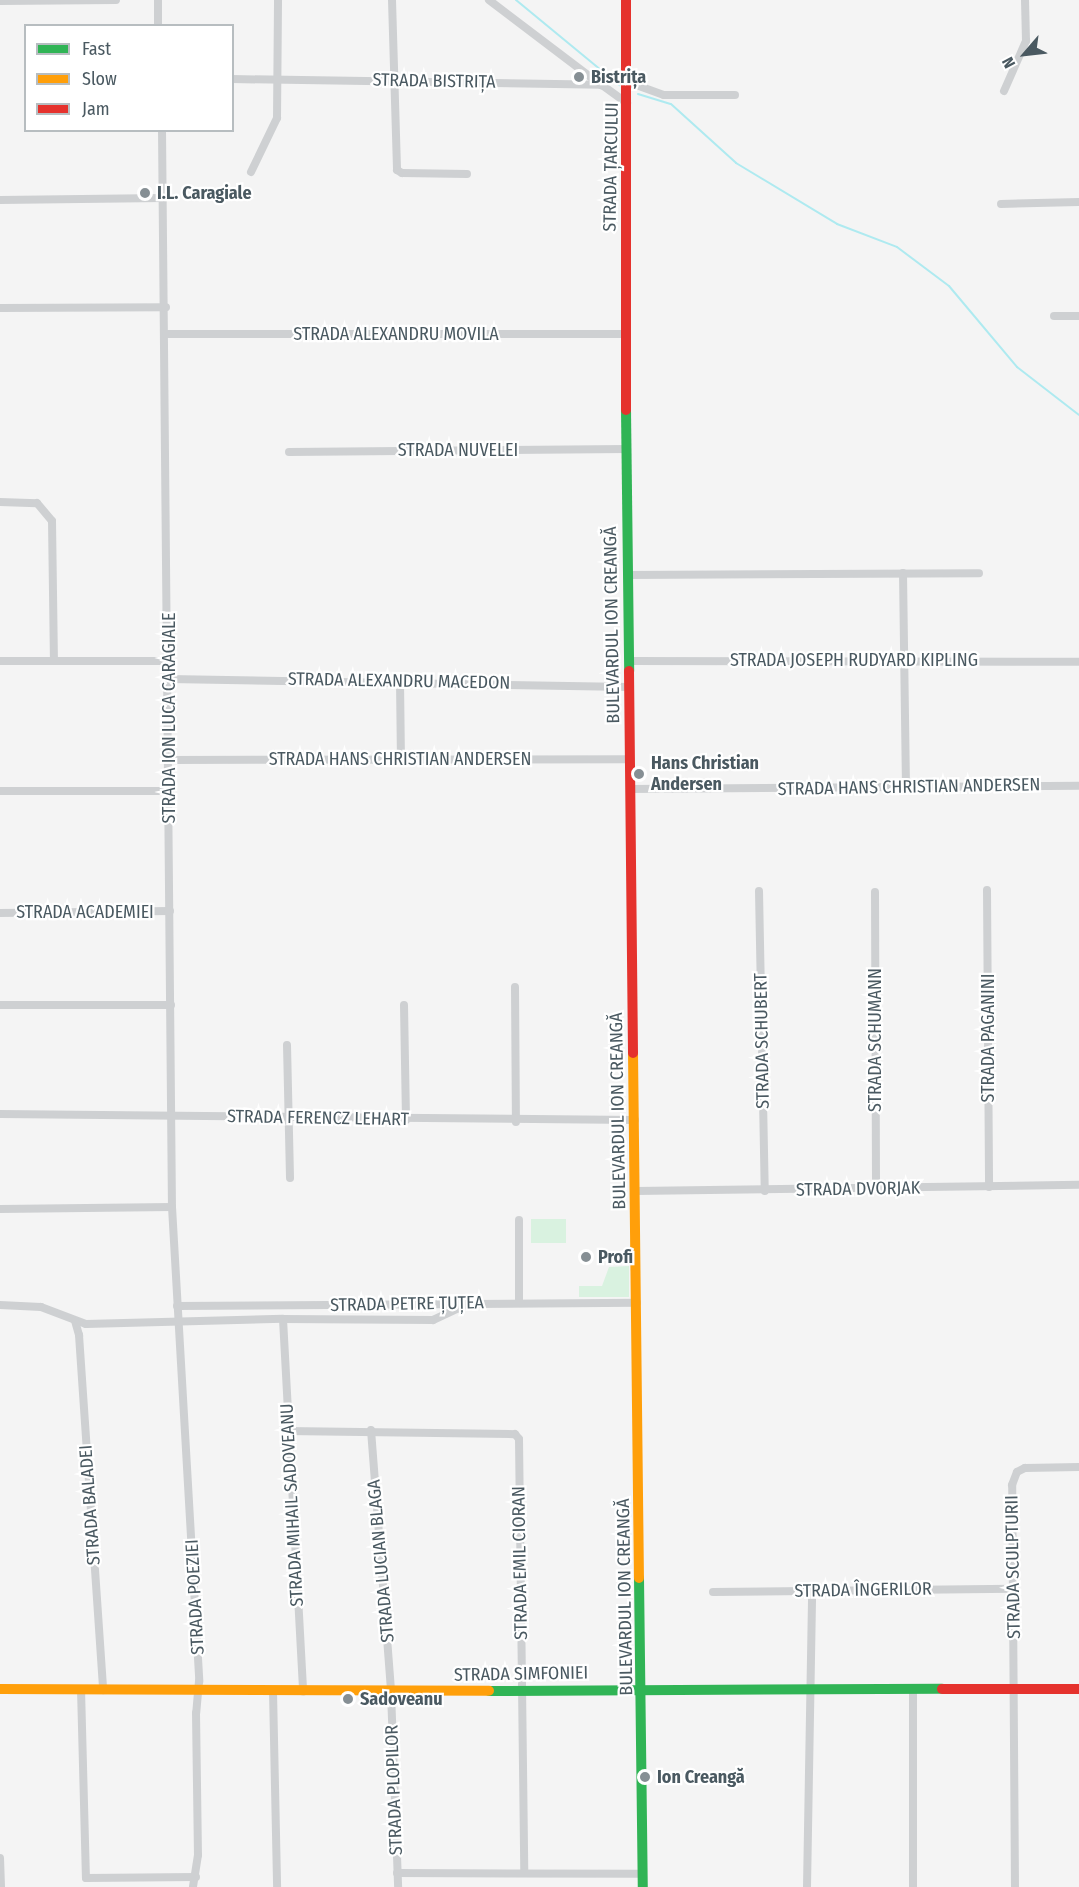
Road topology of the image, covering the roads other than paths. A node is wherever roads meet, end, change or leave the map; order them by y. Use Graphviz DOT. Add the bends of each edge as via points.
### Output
graph roads {
  1 [pos="61,0"];
  2 [pos="116,0"];
  3 [pos="158,0"];
  4 [pos="278,0"];
  5 [pos="392,0"];
  6 [pos="489,0"];
  7 [pos="626,0"];
  8 [pos="1025,0"];
  9 [pos="0,2"];
  10 [pos="158,24"];
  11 [pos="234,79"];
  12 [pos="277,80"];
  13 [pos="396,80"];
  14 [pos="628,82"];
  15 [pos="602,86"];
  16 [pos="1004,91"];
  17 [pos="735,95"];
  18 [pos="629,104"];
  19 [pos="162,132"];
  20 [pos="251,172"];
  21 [pos="467,174"];
  22 [pos="163,198"];
  23 [pos="0,200"];
  24 [pos="1079,202"];
  25 [pos="1001,204"];
  26 [pos="166,307"];
  27 [pos="0,308"];
  28 [pos="1054,316"];
  29 [pos="1079,316"];
  30 [pos="166,334"];
  31 [pos="625,334"];
  32 [pos="627,449"];
  33 [pos="289,452"];
  34 [pos="0,502"];
  35 [pos="903,573"];
  36 [pos="979,573"];
  37 [pos="628,575"];
  38 [pos="904,659"];
  39 [pos="0,661"];
  40 [pos="54,661"];
  41 [pos="629,661"];
  42 [pos="169,662"];
  43 [pos="1079,662"];
  44 [pos="169,679"];
  45 [pos="400,681"];
  46 [pos="629,687"];
  47 [pos="401,759"];
  48 [pos="630,759"];
  49 [pos="169,760"];
  50 [pos="1079,786"];
  51 [pos="906,788"];
  52 [pos="630,789"];
  53 [pos="170,790"];
  54 [pos="0,791"];
  55 [pos="987,890"];
  56 [pos="759,891"];
  57 [pos="875,892"];
  58 [pos="170,911"];
  59 [pos="0,913"];
  60 [pos="515,987"];
  61 [pos="0,1005"];
  62 [pos="171,1005"];
  63 [pos="404,1005"];
  64 [pos="287,1045"];
  65 [pos="0,1114"];
  66 [pos="171,1115"];
  67 [pos="289,1119"];
  68 [pos="406,1120"];
  69 [pos="636,1120"];
  70 [pos="516,1122"];
  71 [pos="290,1178"];
  72 [pos="1079,1185"];
  73 [pos="989,1187"];
  74 [pos="876,1189"];
  75 [pos="636,1191"];
  76 [pos="765,1191"];
  77 [pos="172,1207"];
  78 [pos="0,1209"];
  79 [pos="519,1220"];
  80 [pos="519,1302"];
  81 [pos="469,1303"];
  82 [pos="637,1303"];
  83 [pos="0,1305"];
  84 [pos="292,1305"];
  85 [pos="177,1306"];
  86 [pos="283,1319"];
  87 [pos="292,1319"];
  88 [pos="75,1321"];
  89 [pos="178,1322"];
  90 [pos="370,1430"];
  91 [pos="286,1431"];
  92 [pos="1079,1467"];
  93 [pos="1013,1589"];
  94 [pos="812,1591"];
  95 [pos="713,1592"];
  96 [pos="643,1688"];
  97 [pos="0,1689"];
  98 [pos="81,1689"];
  99 [pos="1014,1689"];
  100 [pos="1079,1689"];
  101 [pos="103,1690"];
  102 [pos="808,1690"];
  103 [pos="913,1690"];
  104 [pos="273,1691"];
  105 [pos="521,1691"];
  106 [pos="198,1692"];
  107 [pos="303,1692"];
  108 [pos="391,1692"];
  109 [pos="0,1858"];
  110 [pos="397,1873"];
  111 [pos="524,1873"];
  112 [pos="642,1874"];
  113 [pos="196,1877"];
  114 [pos="1,1887"];
  115 [pos="193,1887"];
  116 [pos="277,1887"];
  117 [pos="398,1887"];
  118 [pos="643,1887"];
  119 [pos="807,1887"];
  120 [pos="913,1887"];
  121 [pos="1015,1887"];
  1 -- 2 [label="street"];
  1 -- 9 [label="street"];
  3 -- 10 [label="street"];
  4 -- 12 [label="street"];
  5 -- 13 [label="street"];
  6 -- 15 [label="street"];
  7 -- 14 [label="street, STRADA ȚARCULUI"];
  8 -- 16 [label="street" via="1026,41"];
  11 -- 12 [label="street, STRADA BISTRIȚA"];
  12 -- 13 [label="street, STRADA BISTRIȚA"];
  12 -- 20 [label="street" via="277,118"];
  13 -- 15 [label="street, STRADA BISTRIȚA"];
  13 -- 21 [label="street" via="397,170"];
  14 -- 17 [label="street" via="664,95"];
  14 -- 18 [label="street, STRADA ȚARCULUI"];
  15 -- 18 [label="street"];
  18 -- 31 [label="street, STRADA ȚARCULUI"];
  19 -- 22 [label="street, STRADA ION LUCA CARAGIALE"];
  22 -- 23 [label="street"];
  22 -- 26 [label="street, STRADA ION LUCA CARAGIALE"];
  24 -- 25 [label="street"];
  26 -- 27 [label="street"];
  26 -- 30 [label="street, STRADA ION LUCA CARAGIALE"];
  28 -- 29 [label="street"];
  30 -- 31 [label="street, STRADA ALEXANDRU MOVILA"];
  30 -- 42 [label="street, STRADA ION LUCA CARAGIALE"];
  31 -- 32 [label="street, BULEVARDUL ION CREANGĂ"];
  32 -- 33 [label="street, STRADA NUVELEI"];
  32 -- 37 [label="street, BULEVARDUL ION CREANGĂ"];
  34 -- 40 [label="street" via="37,503 47,510 52,521"];
  35 -- 36 [label="street"];
  35 -- 37 [label="street"];
  35 -- 38 [label="street"];
  37 -- 41 [label="street, BULEVARDUL ION CREANGĂ"];
  38 -- 41 [label="street, STRADA JOSEPH RUDYARD KIPLING"];
  38 -- 43 [label="street, STRADA JOSEPH RUDYARD KIPLING"];
  38 -- 51 [label="street"];
  39 -- 40 [label="street"];
  40 -- 42 [label="street"];
  41 -- 46 [label="street, BULEVARDUL ION CREANGĂ"];
  42 -- 44 [label="street, STRADA ION LUCA CARAGIALE"];
  44 -- 45 [label="street, STRADA ALEXANDRU MACEDON"];
  44 -- 49 [label="street, STRADA ION LUCA CARAGIALE"];
  45 -- 46 [label="street, STRADA ALEXANDRU MACEDON"];
  45 -- 47 [label="street"];
  46 -- 48 [label="street, BULEVARDUL ION CREANGĂ"];
  47 -- 48 [label="street, STRADA HANS CHRISTIAN ANDERSEN"];
  47 -- 49 [label="street, STRADA HANS CHRISTIAN ANDERSEN"];
  48 -- 52 [label="street, BULEVARDUL ION CREANGĂ"];
  49 -- 53 [label="street, STRADA ION LUCA CARAGIALE"];
  50 -- 51 [label="street, STRADA HANS CHRISTIAN ANDERSEN"];
  51 -- 52 [label="street, STRADA HANS CHRISTIAN ANDERSEN"];
  52 -- 69 [label="street, BULEVARDUL ION CREANGĂ"];
  53 -- 54 [label="street"];
  53 -- 58 [label="street, STRADA ION LUCA CARAGIALE"];
  55 -- 73 [label="street, STRADA PAGANINI"];
  56 -- 76 [label="street, STRADA SCHUBERT"];
  57 -- 74 [label="street, STRADA SCHUMANN"];
  58 -- 59 [label="street, STRADA ACADEMIEI"];
  58 -- 62 [label="street, STRADA ION LUCA CARAGIALE"];
  60 -- 70 [label="street"];
  61 -- 62 [label="street"];
  62 -- 66 [label="street, STRADA ION LUCA CARAGIALE"];
  63 -- 68 [label="street"];
  64 -- 67 [label="street"];
  65 -- 66 [label="street, STRADA FERENCZ LEHART"];
  66 -- 67 [label="street, STRADA FERENCZ LEHART"];
  66 -- 77 [label="street, STRADA ION LUCA CARAGIALE"];
  67 -- 68 [label="street, STRADA FERENCZ LEHART"];
  67 -- 71 [label="street"];
  68 -- 70 [label="street, STRADA FERENCZ LEHART"];
  69 -- 70 [label="street, STRADA FERENCZ LEHART"];
  69 -- 75 [label="street, BULEVARDUL ION CREANGĂ"];
  72 -- 73 [label="street, STRADA DVORJAK"];
  73 -- 74 [label="street, STRADA DVORJAK"];
  74 -- 76 [label="street, STRADA DVORJAK"];
  75 -- 76 [label="street, STRADA DVORJAK"];
  75 -- 82 [label="street, BULEVARDUL ION CREANGĂ"];
  77 -- 78 [label="street"];
  77 -- 85 [label="street, STRADA ION LUCA CARAGIALE"];
  79 -- 80 [label="street"];
  80 -- 81 [label="street, STRADA PETRE ȚUȚEA"];
  80 -- 82 [label="street, STRADA PETRE ȚUȚEA"];
  81 -- 84 [label="street, STRADA PETRE ȚUȚEA"];
  81 -- 87 [label="street" via="433,1320"];
  82 -- 96 [label="street, BULEVARDUL ION CREANGĂ"];
  83 -- 88 [label="street" via="40,1307"];
  84 -- 85 [label="street, STRADA PETRE ȚUȚEA"];
  84 -- 87 [label="street"];
  85 -- 89 [label="street, STRADA POEZIEI"];
  86 -- 87 [label="street"];
  86 -- 89 [label="street"];
  86 -- 91 [label="street, STRADA MIHAIL SADOVEANU"];
  88 -- 89 [label="street"];
  88 -- 101 [label="street, STRADA BALADEI"];
  89 -- 106 [label="street, STRADA POEZIEI"];
  90 -- 91 [label="street"];
  90 -- 105 [label="street, STRADA EMIL CIORAN" via="515,1434 519,1439"];
  90 -- 108 [label="street, STRADA LUCIAN BLAGA"];
  91 -- 107 [label="street, STRADA MIHAIL SADOVEANU"];
  92 -- 93 [label="street, STRADA SCULPTURII" via="1024,1468 1014,1477"];
  93 -- 94 [label="street, STRADA ÎNGERILOR"];
  93 -- 99 [label="street, STRADA SCULPTURII"];
  94 -- 95 [label="street, STRADA ÎNGERILOR"];
  94 -- 102 [label="street" via="812,1678"];
  96 -- 102 [label="street, STRADA SIMFONIEI"];
  96 -- 105 [label="street, STRADA SIMFONIEI"];
  96 -- 112 [label="street, BULEVARDUL ION CREANGĂ" via="639,1777"];
  97 -- 98 [label="street, STRADA SIMFONIEI"];
  98 -- 101 [label="street, STRADA SIMFONIEI"];
  98 -- 113 [label="street" via="86,1878"];
  99 -- 100 [label="street, STRADA SIMFONIEI"];
  99 -- 103 [label="street, STRADA SIMFONIEI"];
  99 -- 121 [label="street, STRADA SCULPTURII"];
  101 -- 106 [label="street, STRADA SIMFONIEI"];
  102 -- 103 [label="street, STRADA SIMFONIEI"];
  102 -- 119 [label="street"];
  103 -- 120 [label="street"];
  104 -- 106 [label="street, STRADA SIMFONIEI"];
  104 -- 107 [label="street, STRADA SIMFONIEI"];
  104 -- 116 [label="street"];
  105 -- 108 [label="street, STRADA SIMFONIEI"];
  105 -- 111 [label="street, STRADA EMIL CIORAN"];
  106 -- 113 [label="street, STRADA POEZIEI"];
  107 -- 108 [label="street, STRADA SIMFONIEI"];
  108 -- 110 [label="street, STRADA PLOPILOR"];
  109 -- 114 [label="street"];
  110 -- 111 [label="street"];
  110 -- 117 [label="street, STRADA PLOPILOR"];
  111 -- 112 [label="street"];
  112 -- 118 [label="street, BULEVARDUL ION CREANGĂ"];
  113 -- 115 [label="street, STRADA POEZIEI"];
}
